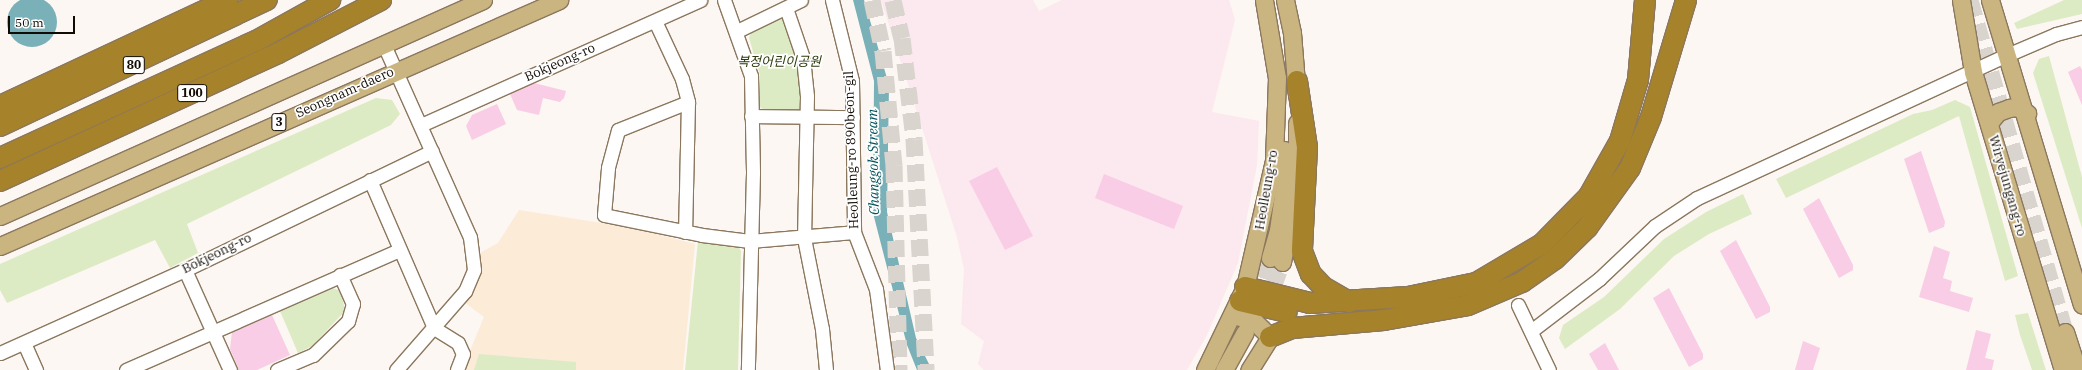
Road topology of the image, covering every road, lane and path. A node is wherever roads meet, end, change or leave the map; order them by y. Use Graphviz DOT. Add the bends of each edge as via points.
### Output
graph roads {
  1 [pos="227,0"];
  2 [pos="267,0"];
  3 [pos="330,0"];
  4 [pos="381,0"];
  5 [pos="483,0"];
  6 [pos="559,0"];
  7 [pos="700,0"];
  8 [pos="724,0"];
  9 [pos="801,0"];
  10 [pos="832,0"];
  11 [pos="1264,0"];
  12 [pos="1285,0"];
  13 [pos="1645,0"];
  14 [pos="1655,0"];
  15 [pos="1673,0"];
  16 [pos="1686,0"];
  17 [pos="1961,0"];
  18 [pos="1990,0"];
  19 [pos="786,8"];
  20 [pos="655,20"];
  21 [pos="2082,27"];
  22 [pos="737,32"];
  23 [pos="384,45"];
  24 [pos="2007,55"];
  25 [pos="396,70"];
  26 [pos="1973,72"];
  27 [pos="1277,78"];
  28 [pos="1297,81"];
  29 [pos="1660,85"];
  30 [pos="1635,95"];
  31 [pos="688,102"];
  32 [pos="0,106"];
  33 [pos="2027,113"];
  34 [pos="751,116"];
  35 [pos="853,117"];
  36 [pos="806,118"];
  37 [pos="1989,123"];
  38 [pos="421,125"];
  39 [pos="0,126"];
  40 [pos="432,151"];
  41 [pos="0,158"];
  42 [pos="370,180"];
  43 [pos="0,181"];
  44 [pos="0,216"];
  45 [pos="685,232"];
  46 [pos="854,232"];
  47 [pos="804,238"];
  48 [pos="750,240"];
  49 [pos="0,246"];
  50 [pos="400,250"];
  51 [pos="185,270"];
  52 [pos="340,275"];
  53 [pos="1240,301"];
  54 [pos="2082,304"];
  55 [pos="1518,305"];
  56 [pos="1348,312"];
  57 [pos="434,328"];
  58 [pos="212,331"];
  59 [pos="1531,331"];
  60 [pos="1257,334"];
  61 [pos="24,342"];
  62 [pos="2082,350"];
  63 [pos="0,353"];
  64 [pos="36,370"];
  65 [pos="126,370"];
  66 [pos="230,370"];
  67 [pos="277,370"];
  68 [pos="396,370"];
  69 [pos="457,370"];
  70 [pos="748,370"];
  71 [pos="826,370"];
  72 [pos="887,370"];
  73 [pos="1205,370"];
  74 [pos="1224,370"];
  75 [pos="1238,370"];
  76 [pos="1249,370"];
  77 [pos="1549,370"];
  78 [pos="2062,370"];
  79 [pos="2077,370"];
  1 -- 32 [label="highway, 80"];
  2 -- 39 [label="highway, 80"];
  3 -- 41 [label="highway, 100" via="256,41"];
  4 -- 43 [label="highway, 100" via="278,53"];
  5 -- 23 [label="main road, 3"];
  6 -- 25 [label="main road, Seongnam-daero / 3"];
  7 -- 20 [label="street, Bokjeong-ro"];
  8 -- 22 [label="street"];
  9 -- 19 [label="street"];
  10 -- 35 [label="street, Heolleung-ro 890beon-gil" via="852,81"];
  11 -- 27 [label="main road, Heolleung-ro"];
  12 -- 28 [label="main road"];
  13 -- 30 [label="highway" via="1642,58"];
  14 -- 30 [label="highway" via="1646,62"];
  15 -- 29 [label="highway"];
  16 -- 29 [label="highway"];
  17 -- 26 [label="main road, Wiryejungang-ro"];
  18 -- 24 [label="main road"];
  19 -- 22 [label="street"];
  19 -- 36 [label="street" via="803,58 807,96"];
  20 -- 31 [label="street" via="682,79"];
  20 -- 38 [label="street, Bokjeong-ro"];
  21 -- 24 [label="street" via="2056,34"];
  22 -- 34 [label="street" via="751,76"];
  23 -- 25 [label="street"];
  23 -- 44 [label="main road, 3"];
  24 -- 26 [label="street"];
  24 -- 33 [label="main road"];
  25 -- 38 [label="street"];
  25 -- 49 [label="main road, Seongnam-daero / 3"];
  26 -- 37 [label="main road, Wiryejungang-ro"];
  26 -- 59 [label="street" via="1682,207 1655,226 1593,284"];
  27 -- 28 [label="main road" via="1284,126 1284,188 1276,260 1297,178"];
  27 -- 53 [label="main road, Heolleung-ro" via="1274,160"];
  28 -- 56 [label="highway" via="1307,147 1302,251 1311,274"];
  29 -- 56 [label="highway" via="1641,143 1623,180 1587,228 1546,266 1509,288 1468,305 1384,320"];
  30 -- 56 [label="highway" via="1620,141 1596,187 1572,216 1542,244 1497,273 1464,286"];
  31 -- 45 [label="street"];
  31 -- 45 [label="street" via="618,130 608,168 604,215"];
  33 -- 37 [label="main road" via="2017,107 2009,108 1998,112"];
  33 -- 54 [label="main road"];
  34 -- 36 [label="street"];
  34 -- 48 [label="street"];
  35 -- 36 [label="street"];
  35 -- 46 [label="street, Heolleung-ro 890beon-gil"];
  36 -- 47 [label="street"];
  37 -- 78 [label="main road, Wiryejungang-ro"];
  38 -- 40 [label="street"];
  40 -- 42 [label="street, Bokjeong-ro"];
  40 -- 57 [label="street" via="470,238 474,270 465,292"];
  42 -- 50 [label="street"];
  42 -- 51 [label="street, Bokjeong-ro"];
  45 -- 48 [label="street"];
  46 -- 47 [label="street"];
  46 -- 72 [label="street, Heolleung-ro 890beon-gil" via="876,289"];
  47 -- 48 [label="street"];
  47 -- 71 [label="street" via="822,329"];
  48 -- 70 [label="street"];
  50 -- 52 [label="street"];
  50 -- 57 [label="street"];
  51 -- 58 [label="street"];
  51 -- 61 [label="street, Bokjeong-ro"];
  52 -- 58 [label="street"];
  52 -- 67 [label="street" via="353,304 348,321 313,355"];
  53 -- 56 [label="highway" via="1310,303"];
  53 -- 60 [label="main road" via="1255,322"];
  53 -- 73 [label="main road, Heolleung-ro"];
  55 -- 59 [label="street"];
  56 -- 60 [label="highway" via="1292,328"];
  57 -- 68 [label="street"];
  57 -- 69 [label="street" via="458,343 464,354"];
  58 -- 65 [label="street"];
  58 -- 66 [label="street"];
  59 -- 77 [label="street"];
  60 -- 74 [label="main road"];
  60 -- 75 [label="main road"];
  60 -- 76 [label="main road"];
  61 -- 63 [label="street, Bokjeong-ro"];
  61 -- 64 [label="street"];
  62 -- 79 [label="main road" via="2070,330"];
}
